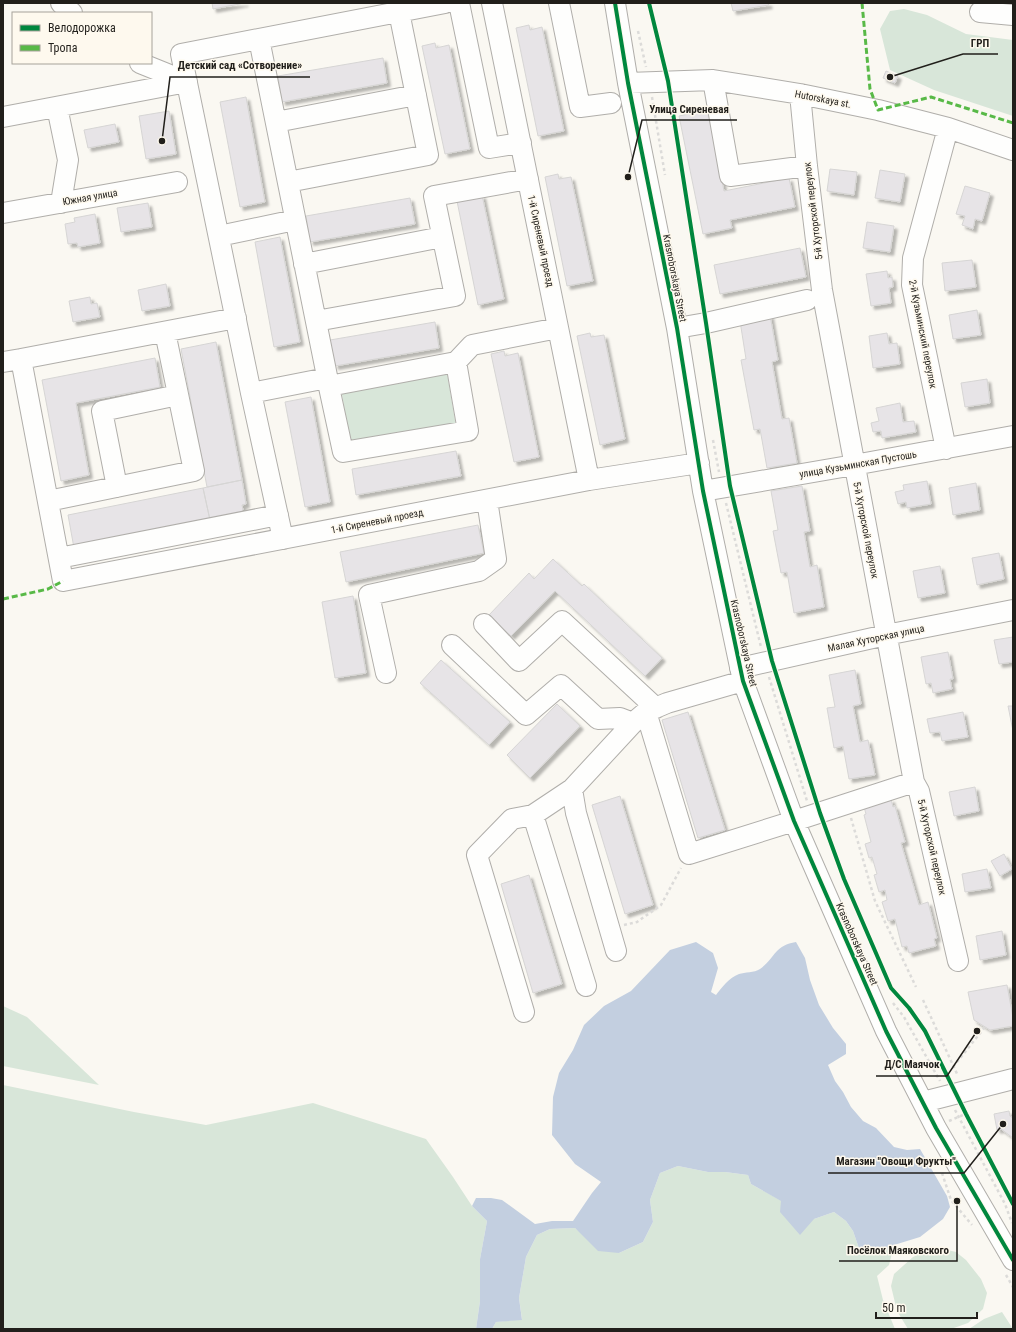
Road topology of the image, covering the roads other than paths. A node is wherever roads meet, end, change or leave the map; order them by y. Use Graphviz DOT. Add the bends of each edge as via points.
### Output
graph roads {
  1 [pos="61,3"];
  2 [pos="445,3"];
  3 [pos="459,3"];
  4 [pos="492,3"];
  5 [pos="559,3"];
  6 [pos="615,3"];
  7 [pos="71,12"];
  8 [pos="399,12"];
  9 [pos="980,12"];
  10 [pos="1013,15"];
  11 [pos="259,39"];
  12 [pos="142,64"];
  13 [pos="713,80"];
  14 [pos="187,82"];
  15 [pos="628,84"];
  16 [pos="800,94"];
  17 [pos="416,95"];
  18 [pos="611,103"];
  19 [pos="57,107"];
  20 [pos="3,117"];
  21 [pos="276,122"];
  22 [pos="948,128"];
  23 [pos="521,143"];
  24 [pos="1013,150"];
  25 [pos="807,166"];
  26 [pos="528,179"];
  27 [pos="177,182"];
  28 [pos="288,182"];
  29 [pos="61,203"];
  30 [pos="3,213"];
  31 [pos="295,220"];
  32 [pos="219,236"];
  33 [pos="442,237"];
  34 [pos="304,264"];
  35 [pos="807,300"];
  36 [pos="236,318"];
  37 [pos="316,321"];
  38 [pos="558,328"];
  39 [pos="676,328"];
  40 [pos="165,332"];
  41 [pos="12,361"];
  42 [pos="456,362"];
  43 [pos="329,386"];
  44 [pos="251,393"];
  45 [pos="178,395"];
  46 [pos="1013,436"];
  47 [pos="946,449"];
  48 [pos="699,463"];
  49 [pos="854,465"];
  50 [pos="589,480"];
  51 [pos="117,487"];
  52 [pos="703,491"];
  53 [pos="487,500"];
  54 [pos="48,501"];
  55 [pos="278,515"];
  56 [pos="283,539"];
  57 [pos="59,558"];
  58 [pos="1013,610"];
  59 [pos="484,624"];
  60 [pos="886,636"];
  61 [pos="452,645"];
  62 [pos="386,673"];
  63 [pos="741,675"];
  64 [pos="645,714"];
  65 [pos="916,785"];
  66 [pos="572,789"];
  67 [pos="533,815"];
  68 [pos="803,818"];
  69 [pos="616,951"];
  70 [pos="958,961"];
  71 [pos="586,986"];
  72 [pos="524,1012"];
  73 [pos="1013,1079"];
  74 [pos="923,1102"];
  75 [pos="1013,1260"];
  1 -- 7 [label="street"];
  2 -- 8 [label="street"];
  3 -- 23 [label="street" via="489,148"];
  4 -- 23 [label="street, 1-й Сиреневый проезд"];
  5 -- 18 [label="street" via="580,107"];
  6 -- 15 [label="street, Krasnoborskaya Street"];
  8 -- 11 [label="street"];
  8 -- 17 [label="street"];
  9 -- 10 [label="street"];
  11 -- 14 [label="street" via="181,54"];
  11 -- 21 [label="street"];
  12 -- 14 [label="street"];
  13 -- 15 [label="street, Hutorskaya st."];
  13 -- 16 [label="street, Hutorskaya st."];
  13 -- 25 [label="street" via="730,176"];
  14 -- 19 [label="street"];
  14 -- 32 [label="street"];
  15 -- 39 [label="street, Krasnoborskaya Street"];
  16 -- 22 [label="street, Hutorskaya st."];
  16 -- 25 [label="street, 5-й Хуторской переулок"];
  17 -- 21 [label="street"];
  17 -- 28 [label="street" via="428,155"];
  19 -- 20 [label="street"];
  19 -- 29 [label="street" via="68,160"];
  21 -- 28 [label="street"];
  22 -- 24 [label="street, Hutorskaya st."];
  22 -- 47 [label="street, 2-й Кузьминский переулок" via="913,258 912,285"];
  23 -- 26 [label="street, 1-й Сиреневый проезд"];
  25 -- 49 [label="street, 5-й Хуторской переулок" via="822,290"];
  26 -- 33 [label="street" via="434,196"];
  26 -- 38 [label="street, 1-й Сиреневый проезд"];
  27 -- 29 [label="street, Южная улица"];
  28 -- 31 [label="street"];
  29 -- 30 [label="street, Южная улица"];
  31 -- 32 [label="street"];
  31 -- 34 [label="street"];
  32 -- 36 [label="street"];
  33 -- 34 [label="street"];
  33 -- 37 [label="street" via="455,296"];
  34 -- 37 [label="street"];
  35 -- 39 [label="street"];
  36 -- 40 [label="street"];
  36 -- 44 [label="street"];
  37 -- 43 [label="street"];
  38 -- 42 [label="street" via="472,345"];
  38 -- 50 [label="street, 1-й Сиреневый проезд"];
  39 -- 48 [label="street, Krasnoborskaya Street"];
  40 -- 41 [label="street"];
  40 -- 45 [label="street"];
  41 -- 54 [label="street"];
  42 -- 43 [label="street"];
  42 -- 43 [label="street" via="468,431 343,452"];
  43 -- 44 [label="street" via="327,378"];
  44 -- 55 [label="street"];
  45 -- 51 [label="street" via="102,411"];
  45 -- 51 [label="street" via="194,471"];
  46 -- 47 [label="street, улица Кузьминская Пустошь"];
  47 -- 49 [label="street, улица Кузьминская Пустошь"];
  48 -- 50 [label="street, 1-й Сиреневый проезд"];
  48 -- 52 [label="street, Krasnoborskaya Street"];
  49 -- 52 [label="street, улица Кузьминская Пустошь"];
  49 -- 60 [label="street, 5-й Хуторской переулок"];
  50 -- 53 [label="street, 1-й Сиреневый проезд"];
  51 -- 54 [label="street"];
  52 -- 63 [label="street, Krasnoborskaya Street"];
  53 -- 56 [label="street, 1-й Сиреневый проезд"];
  53 -- 62 [label="street" via="496,558 480,571 369,596"];
  54 -- 57 [label="street"];
  55 -- 56 [label="street"];
  55 -- 57 [label="street"];
  56 -- 57 [label="street, 1-й Сиреневый проезд" via="63,581"];
  58 -- 60 [label="street, Малая Хуторская улица"];
  59 -- 64 [label="street" via="519,661 562,621"];
  60 -- 63 [label="street, Малая Хуторская улица" via="764,662"];
  60 -- 65 [label="street, 5-й Хуторской переулок"];
  61 -- 64 [label="street" via="526,715 561,685 598,719"];
  63 -- 64 [label="street, Малая Хуторская улица" via="666,703"];
  63 -- 68 [label="street, Krasnoborskaya Street"];
  64 -- 66 [label="street"];
  64 -- 68 [label="street" via="690,854"];
  65 -- 68 [label="street"];
  65 -- 70 [label="street, 5-й Хуторской переулок"];
  66 -- 67 [label="street"];
  66 -- 69 [label="street" via="576,813"];
  67 -- 71 [label="street"];
  67 -- 72 [label="street" via="512,819 477,855"];
  68 -- 74 [label="street, Krasnoborskaya Street" via="886,1031"];
  73 -- 74 [label="street"];
  74 -- 75 [label="street, Krasnoborskaya Street"];
}
